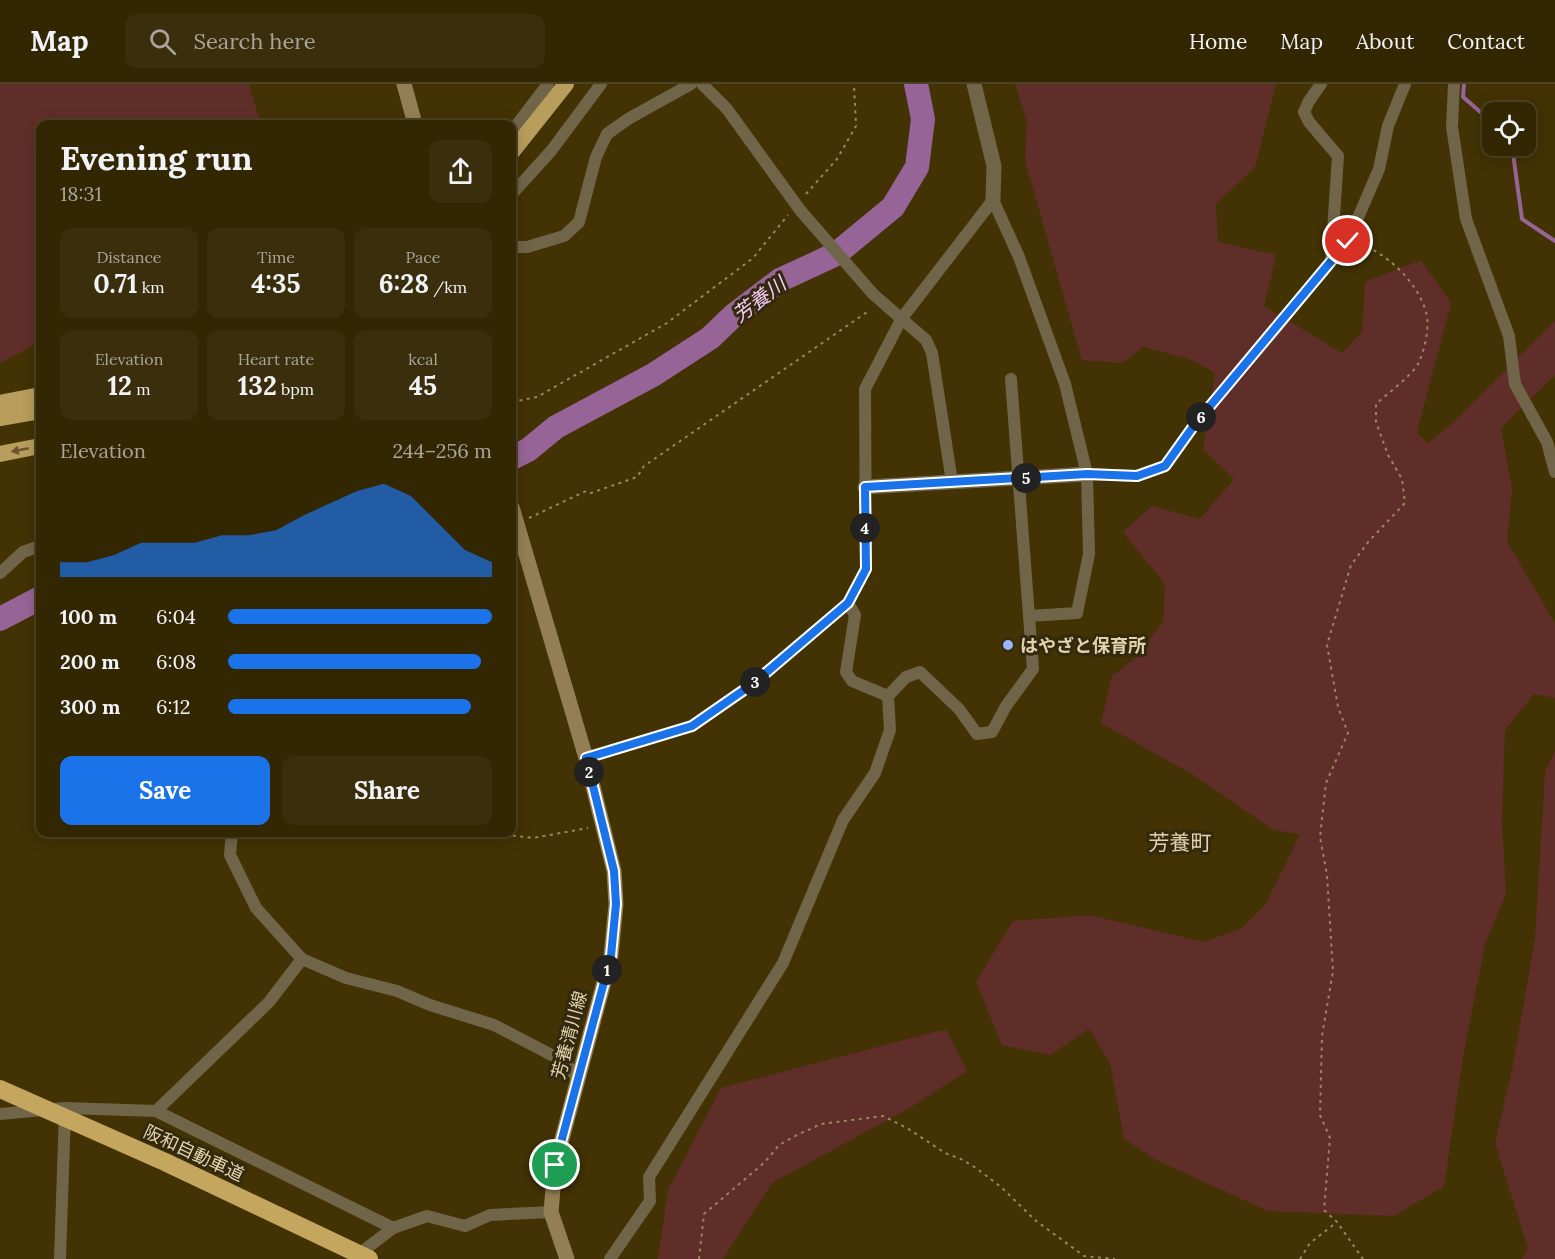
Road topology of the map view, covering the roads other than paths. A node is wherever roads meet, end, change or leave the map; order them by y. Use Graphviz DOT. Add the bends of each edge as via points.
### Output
graph roads {
  1 [pos="404,84"];
  2 [pos="548,84"];
  3 [pos="566,84"];
  4 [pos="601,84"];
  5 [pos="690,84"];
  6 [pos="702,84"];
  7 [pos="974,84"];
  8 [pos="1321,84"];
  9 [pos="1405,84"];
  10 [pos="1454,84"];
  11 [pos="414,120"];
  12 [pos="516,126"];
  13 [pos="516,147"];
  14 [pos="516,190"];
  15 [pos="993,200"];
  16 [pos="516,247"];
  17 [pos="1331,261"];
  18 [pos="902,318"];
  19 [pos="1011,379"];
  20 [pos="36,396"];
  21 [pos="0,402"];
  22 [pos="36,412"];
  23 [pos="0,418"];
  24 [pos="36,447"];
  25 [pos="0,454"];
  26 [pos="1555,472"];
  27 [pos="1087,474"];
  28 [pos="1019,478"];
  29 [pos="952,482"];
  30 [pos="865,487"];
  31 [pos="516,527"];
  32 [pos="36,547"];
  33 [pos="0,573"];
  34 [pos="848,603"];
  35 [pos="1029,616"];
  36 [pos="888,696"];
  37 [pos="586,758"];
  38 [pos="232,837"];
  39 [pos="302,959"];
  40 [pos="578,1078"];
  41 [pos="0,1089"];
  42 [pos="65,1108"];
  43 [pos="156,1111"];
  44 [pos="0,1114"];
  45 [pos="551,1212"];
  46 [pos="393,1228"];
  47 [pos="60,1259"];
  48 [pos="353,1259"];
  49 [pos="369,1259"];
  50 [pos="567,1259"];
  51 [pos="610,1259"];
  1 -- 11 [label="main road"];
  2 -- 12 [label="street"];
  3 -- 13 [label="highway"];
  4 -- 14 [label="street"];
  5 -- 16 [label="street" via="607,134 596,157 579,222 564,236"];
  6 -- 18 [label="street" via="727,109 798,207 878,298"];
  7 -- 15 [label="street" via="994,166"];
  8 -- 17 [label="street" via="1304,112 1338,156"];
  9 -- 17 [label="street" via="1388,126 1378,169 1348,241"];
  10 -- 26 [label="street" via="1452,127 1466,219 1509,336 1515,384 1547,442"];
  15 -- 18 [label="street"];
  15 -- 27 [label="street" via="1019,257 1065,384"];
  17 -- 27 [label="street" via="1195,424 1165,466 1137,476"];
  18 -- 29 [label="street" via="926,340 932,353"];
  18 -- 30 [label="street" via="866,388"];
  19 -- 28 [label="street"];
  20 -- 21 [label="highway"];
  22 -- 23 [label="highway"];
  24 -- 25 [label="highway, one-way"];
  27 -- 28 [label="street"];
  27 -- 35 [label="street" via="1089,554 1077,613"];
  28 -- 29 [label="street"];
  28 -- 35 [label="street"];
  29 -- 30 [label="street"];
  30 -- 34 [label="street" via="866,569"];
  31 -- 37 [label="main road, 芳養清川線"];
  32 -- 33 [label="street" via="23,552"];
  34 -- 36 [label="street" via="855,615 846,672 852,681"];
  34 -- 37 [label="street" via="754,683 692,726"];
  35 -- 36 [label="street" via="1033,669 992,732 977,734 959,709 920,672 906,677"];
  36 -- 51 [label="street" via="890,730 875,773 843,820 783,963 649,1177 650,1201"];
  37 -- 40 [label="main road, 芳養清川線" via="614,871 616,904 611,956"];
  38 -- 39 [label="street" via="230,855 256,908"];
  39 -- 40 [label="street" via="346,978 397,991 494,1025 563,1061"];
  39 -- 43 [label="street" via="270,1002"];
  40 -- 45 [label="main road, 芳養清川線" via="555,1165"];
  41 -- 49 [label="highway, 阪和自動車道, bridge"];
  42 -- 43 [label="street"];
  42 -- 44 [label="street"];
  42 -- 47 [label="street"];
  43 -- 46 [label="street"];
  45 -- 46 [label="street" via="490,1215 465,1226 426,1216"];
  45 -- 50 [label="main road, 芳養清川線"];
  46 -- 48 [label="street"];
}
